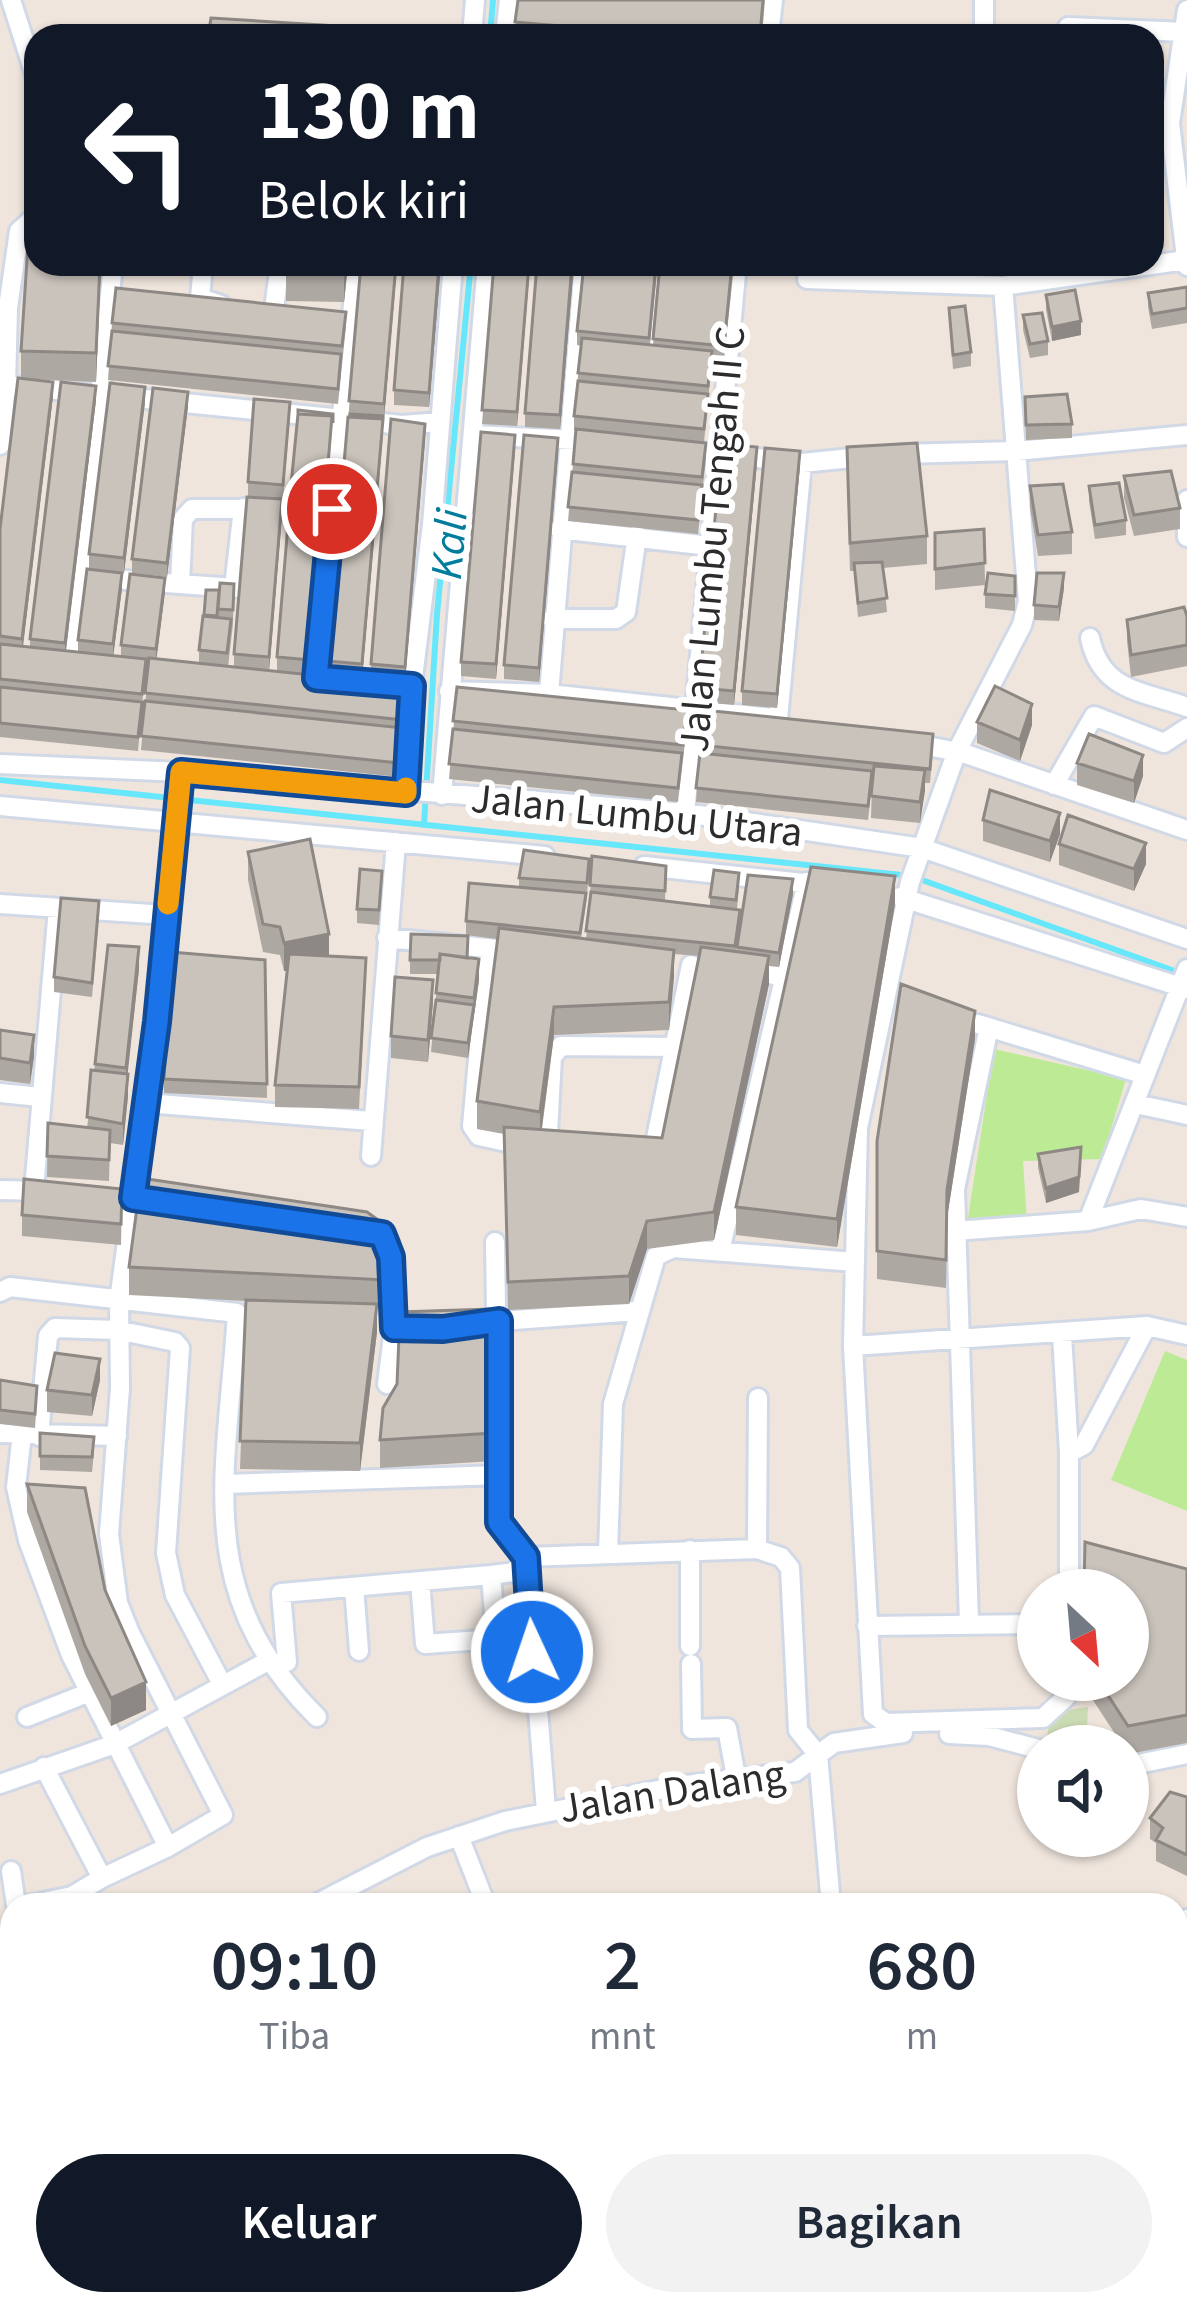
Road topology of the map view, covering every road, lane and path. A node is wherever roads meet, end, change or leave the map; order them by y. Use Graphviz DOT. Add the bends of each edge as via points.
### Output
graph roads {
  1 [pos="11,0"];
  2 [pos="1187,10"];
  3 [pos="1186,32"];
  4 [pos="24,41"];
  5 [pos="1184,60"];
  6 [pos="1164,114"];
  7 [pos="1164,129"];
  8 [pos="1180,164"];
  9 [pos="24,227"];
  10 [pos="1186,263"];
  11 [pos="112,276"];
  12 [pos="202,276"];
  13 [pos="281,276"];
  14 [pos="353,276"];
  15 [pos="452,276"];
  16 [pos="487,276"];
  17 [pos="583,276"];
  18 [pos="664,276"];
  19 [pos="730,276"];
  20 [pos="851,276"];
  21 [pos="920,276"];
  22 [pos="1083,276"];
  23 [pos="807,279"];
  24 [pos="1003,286"];
  25 [pos="574,348"];
  26 [pos="596,350"];
  27 [pos="617,353"];
  28 [pos="6,385"];
  29 [pos="104,394"];
  30 [pos="342,418"];
  31 [pos="440,422"];
  32 [pos="474,435"];
  33 [pos="1187,435"];
  34 [pos="570,438"];
  35 [pos="613,442"];
  36 [pos="0,445"];
  37 [pos="655,447"];
  38 [pos="1016,451"];
  39 [pos="719,454"];
  40 [pos="802,463"];
  41 [pos="1187,500"];
  42 [pos="243,508"];
  43 [pos="332,509"];
  44 [pos="559,529"];
  45 [pos="637,535"];
  46 [pos="1187,537"];
  47 [pos="710,546"];
  48 [pos="83,577"];
  49 [pos="180,584"];
  50 [pos="551,619"];
  51 [pos="1090,638"];
  52 [pos="96,661"];
  53 [pos="294,676"];
  54 [pos="316,678"];
  55 [pos="1109,679"];
  56 [pos="340,680"];
  57 [pos="388,684"];
  58 [pos="412,686"];
  59 [pos="449,691"];
  60 [pos="549,694"];
  61 [pos="693,707"];
  62 [pos="1187,707"];
  63 [pos="1094,716"];
  64 [pos="778,719"];
  65 [pos="801,724"];
  66 [pos="1187,728"];
  67 [pos="890,740"];
  68 [pos="957,751"];
  69 [pos="0,764"];
  70 [pos="180,777"];
  71 [pos="1054,785"];
  72 [pos="425,794"];
  73 [pos="0,806"];
  74 [pos="177,812"];
  75 [pos="686,813"];
  76 [pos="1187,830"];
  77 [pos="396,842"];
  78 [pos="920,852"];
  79 [pos="556,857"];
  80 [pos="625,864"];
  81 [pos="807,882"];
  82 [pos="847,888"];
  83 [pos="902,891"];
  84 [pos="0,904"];
  85 [pos="58,908"];
  86 [pos="167,915"];
  87 [pos="387,938"];
  88 [pos="1187,939"];
  89 [pos="488,948"];
  90 [pos="509,950"];
  91 [pos="782,977"];
  92 [pos="1185,980"];
  93 [pos="949,1016"];
  94 [pos="989,1027"];
  95 [pos="678,1046"];
  96 [pos="1145,1075"];
  97 [pos="0,1093"];
  98 [pos="40,1097"];
  99 [pos="146,1103"];
  100 [pos="1136,1104"];
  101 [pos="1187,1115"];
  102 [pos="371,1121"];
  103 [pos="547,1150"];
  104 [pos="570,1153"];
  105 [pos="370,1156"];
  106 [pos="615,1158"];
  107 [pos="0,1190"];
  108 [pos="34,1190"];
  109 [pos="74,1193"];
  110 [pos="123,1198"];
  111 [pos="157,1202"];
  112 [pos="1187,1217"];
  113 [pos="1088,1222"];
  114 [pos="345,1228"];
  115 [pos="955,1231"];
  116 [pos="495,1242"];
  117 [pos="719,1251"];
  118 [pos="855,1262"];
  119 [pos="0,1292"];
  120 [pos="119,1301"];
  121 [pos="637,1311"];
  122 [pos="376,1317"];
  123 [pos="499,1321"];
  124 [pos="1147,1326"];
  125 [pos="461,1327"];
  126 [pos="402,1328"];
  127 [pos="117,1330"];
  128 [pos="1062,1335"];
  129 [pos="1187,1335"];
  130 [pos="957,1338"];
  131 [pos="853,1346"];
  132 [pos="387,1384"];
  133 [pos="758,1398"];
  134 [pos="0,1432"];
  135 [pos="31,1435"];
  136 [pos="117,1436"];
  137 [pos="1069,1453"];
  138 [pos="502,1474"];
  139 [pos="226,1484"];
  140 [pos="19,1504"];
  141 [pos="41,1506"];
  142 [pos="86,1508"];
  143 [pos="109,1509"];
  144 [pos="757,1549"];
  145 [pos="690,1550"];
  146 [pos="608,1553"];
  147 [pos="526,1557"];
  148 [pos="1069,1569"];
  149 [pos="491,1575"];
  150 [pos="420,1581"];
  151 [pos="354,1587"];
  152 [pos="969,1622"];
  153 [pos="1017,1623"];
  154 [pos="867,1626"];
  155 [pos="359,1651"];
  156 [pos="266,1662"];
  157 [pos="287,1662"];
  158 [pos="222,1684"];
  159 [pos="90,1692"];
  160 [pos="1061,1701"];
  161 [pos="174,1712"];
  162 [pos="27,1717"];
  163 [pos="317,1717"];
  164 [pos="1017,1743"];
  165 [pos="115,1744"];
  166 [pos="1187,1754"];
  167 [pos="818,1756"];
  168 [pos="1149,1762"];
  169 [pos="44,1768"];
  170 [pos="737,1782"];
  171 [pos="0,1784"];
  172 [pos="546,1810"];
  173 [pos="458,1836"];
  174 [pos="168,1847"];
  175 [pos="11,1871"];
  176 [pos="102,1878"];
  177 [pos="14,1893"];
  178 [pos="77,1893"];
  179 [pos="337,1893"];
  180 [pos="481,1893"];
  181 [pos="830,1893"];
  1 -- 4 [label="street"];
  2 -- 3 [label="street"];
  3 -- 5 [label="street"];
  5 -- 6 [label="street"];
  7 -- 8 [label="street"];
  8 -- 10 [label="street"];
  9 -- 28 [label="street" via="8,308"];
  11 -- 29 [label="street"];
  12 -- 13 [label="street" via="203,302 284,310"];
  14 -- 30 [label="street" via="342,313"];
  15 -- 31 [label="street"];
  16 -- 32 [label="street"];
  17 -- 25 [label="street"];
  18 -- 27 [label="street" via="650,353"];
  19 -- 39 [label="street, Jalan Lumbu Tengah II C"];
  20 -- 23 [label="street"];
  21 -- 24 [label="street"];
  22 -- 24 [label="street"];
  24 -- 38 [label="street"];
  25 -- 26 [label="street"];
  25 -- 34 [label="street"];
  28 -- 29 [label="street"];
  28 -- 36 [label="street"];
  29 -- 30 [label="street"];
  29 -- 48 [label="street"];
  30 -- 31 [label="street"];
  30 -- 43 [label="street"];
  31 -- 58 [label="street"];
  32 -- 34 [label="street"];
  32 -- 59 [label="street"];
  33 -- 38 [label="street"];
  34 -- 35 [label="street"];
  34 -- 44 [label="street"];
  37 -- 39 [label="street"];
  38 -- 40 [label="street"];
  38 -- 68 [label="street" via="1028,601"];
  39 -- 40 [label="street"];
  39 -- 47 [label="street, Jalan Lumbu Tengah II C"];
  40 -- 64 [label="street"];
  41 -- 46 [label="street"];
  42 -- 43 [label="street"];
  42 -- 49 [label="street" via="184,515"];
  42 -- 49 [label="street" via="236,586"];
  43 -- 54 [label="street"];
  44 -- 45 [label="street"];
  44 -- 50 [label="street"];
  45 -- 47 [label="street"];
  45 -- 50 [label="street" via="626,612 616,619"];
  47 -- 61 [label="street, Jalan Lumbu Tengah II C"];
  48 -- 49 [label="street"];
  48 -- 52 [label="street" via="64,659"];
  50 -- 60 [label="street"];
  51 -- 55 [label="street"];
  53 -- 54 [label="street"];
  54 -- 56 [label="street"];
  55 -- 62 [label="street"];
  55 -- 63 [label="street"];
  57 -- 58 [label="street"];
  58 -- 72 [label="street"];
  59 -- 60 [label="street"];
  59 -- 72 [label="street"];
  60 -- 61 [label="street"];
  61 -- 64 [label="street"];
  61 -- 75 [label="street, Jalan Lumbu Tengah II C"];
  63 -- 66 [label="street" via="1164,743"];
  63 -- 71 [label="street"];
  64 -- 65 [label="street"];
  67 -- 68 [label="street"];
  68 -- 71 [label="street"];
  68 -- 78 [label="street"];
  69 -- 70 [label="street, Jalan Lumbu Utara"];
  70 -- 72 [label="street, Jalan Lumbu Utara"];
  70 -- 74 [label="street"];
  71 -- 76 [label="street"];
  72 -- 75 [label="street, Jalan Lumbu Utara"];
  73 -- 74 [label="street, Jalan Lumbu Utara"];
  74 -- 77 [label="street, Jalan Lumbu Utara"];
  74 -- 86 [label="street"];
  75 -- 78 [label="street, Jalan Lumbu Utara"];
  77 -- 79 [label="street, Jalan Lumbu Utara"];
  77 -- 87 [label="street"];
  78 -- 83 [label="street"];
  78 -- 88 [label="street, Jalan Lumbu Utara"];
  80 -- 81 [label="street, Jalan Lumbu Utara"];
  81 -- 82 [label="street, Jalan Lumbu Utara"];
  81 -- 91 [label="street"];
  83 -- 92 [label="street"];
  83 -- 118 [label="street" via="897,998 858,1128"];
  84 -- 85 [label="street"];
  85 -- 86 [label="street"];
  85 -- 98 [label="street"];
  86 -- 99 [label="street"];
  87 -- 89 [label="street"];
  87 -- 102 [label="street"];
  89 -- 90 [label="street"];
  89 -- 103 [label="street" via="472,1126 479,1136"];
  91 -- 95 [label="street" via="682,963"];
  91 -- 117 [label="street"];
  92 -- 96 [label="street"];
  93 -- 94 [label="street"];
  94 -- 96 [label="street"];
  94 -- 115 [label="street" via="961,1143"];
  95 -- 103 [label="street" via="561,1046 552,1057"];
  95 -- 106 [label="street" via="654,1148 637,1160"];
  96 -- 100 [label="street"];
  97 -- 98 [label="street"];
  98 -- 108 [label="street"];
  99 -- 102 [label="street"];
  99 -- 110 [label="street"];
  100 -- 101 [label="street"];
  100 -- 113 [label="street"];
  102 -- 105 [label="street"];
  103 -- 104 [label="street"];
  107 -- 108 [label="street"];
  108 -- 109 [label="street"];
  110 -- 111 [label="street"];
  110 -- 120 [label="street"];
  112 -- 113 [label="street" via="1141,1209"];
  113 -- 115 [label="street"];
  114 -- 126 [label="street" via="389,1242"];
  115 -- 130 [label="street"];
  116 -- 123 [label="street"];
  117 -- 118 [label="street"];
  117 -- 121 [label="street" via="673,1248 656,1256"];
  118 -- 131 [label="street"];
  119 -- 120 [label="street"];
  120 -- 127 [label="street"];
  120 -- 139 [label="street" via="237,1313"];
  121 -- 123 [label="street"];
  121 -- 146 [label="street" via="613,1404"];
  122 -- 126 [label="street"];
  123 -- 125 [label="street"];
  123 -- 138 [label="street"];
  124 -- 128 [label="street"];
  124 -- 129 [label="street"];
  124 -- 137 [label="street" via="1084,1445"];
  126 -- 132 [label="street"];
  127 -- 135 [label="street" via="64,1325 48,1336"];
  127 -- 136 [label="street"];
  127 -- 158 [label="street" via="180,1348 166,1553 175,1595"];
  128 -- 130 [label="street"];
  128 -- 137 [label="street"];
  130 -- 131 [label="street"];
  130 -- 152 [label="street"];
  131 -- 154 [label="street"];
  133 -- 144 [label="street"];
  134 -- 135 [label="street"];
  135 -- 136 [label="street"];
  135 -- 140 [label="street"];
  136 -- 143 [label="street"];
  137 -- 148 [label="street"];
  138 -- 139 [label="street"];
  138 -- 147 [label="street" via="499,1522"];
  139 -- 156 [label="street" via="221,1509 230,1576"];
  140 -- 141 [label="street"];
  140 -- 159 [label="street"];
  142 -- 143 [label="street"];
  143 -- 161 [label="street" via="118,1603"];
  144 -- 145 [label="street"];
  144 -- 167 [label="street" via="790,1568 798,1730"];
  145 -- 146 [label="street"];
  145 -- 170 [label="street" via="692,1729 727,1728"];
  146 -- 147 [label="street"];
  147 -- 149 [label="street" via="514,1572"];
  147 -- 172 [label="street"];
  149 -- 150 [label="street"];
  149 -- 150 [label="street" via="496,1639 425,1645"];
  150 -- 151 [label="street"];
  151 -- 155 [label="street"];
  151 -- 157 [label="street" via="281,1593"];
  152 -- 153 [label="street"];
  152 -- 154 [label="street"];
  154 -- 160 [label="street" via="879,1720 1042,1718"];
  156 -- 158 [label="street"];
  156 -- 163 [label="street"];
  158 -- 161 [label="street"];
  159 -- 162 [label="street"];
  159 -- 165 [label="street"];
  161 -- 165 [label="street"];
  161 -- 174 [label="street" via="223,1815"];
  164 -- 167 [label="street, Jalan Dalang" via="887,1732 835,1743"];
  165 -- 169 [label="street"];
  165 -- 174 [label="street"];
  166 -- 168 [label="street"];
  167 -- 170 [label="street, Jalan Dalang" via="802,1769"];
  167 -- 181 [label="street"];
  169 -- 171 [label="street"];
  169 -- 176 [label="street"];
  170 -- 172 [label="street, Jalan Dalang"];
  172 -- 173 [label="street, Jalan Dalang"];
  173 -- 179 [label="street, Jalan Dalang"];
  173 -- 180 [label="street"];
  174 -- 176 [label="street"];
  175 -- 177 [label="street"];
  176 -- 178 [label="street"];
}
